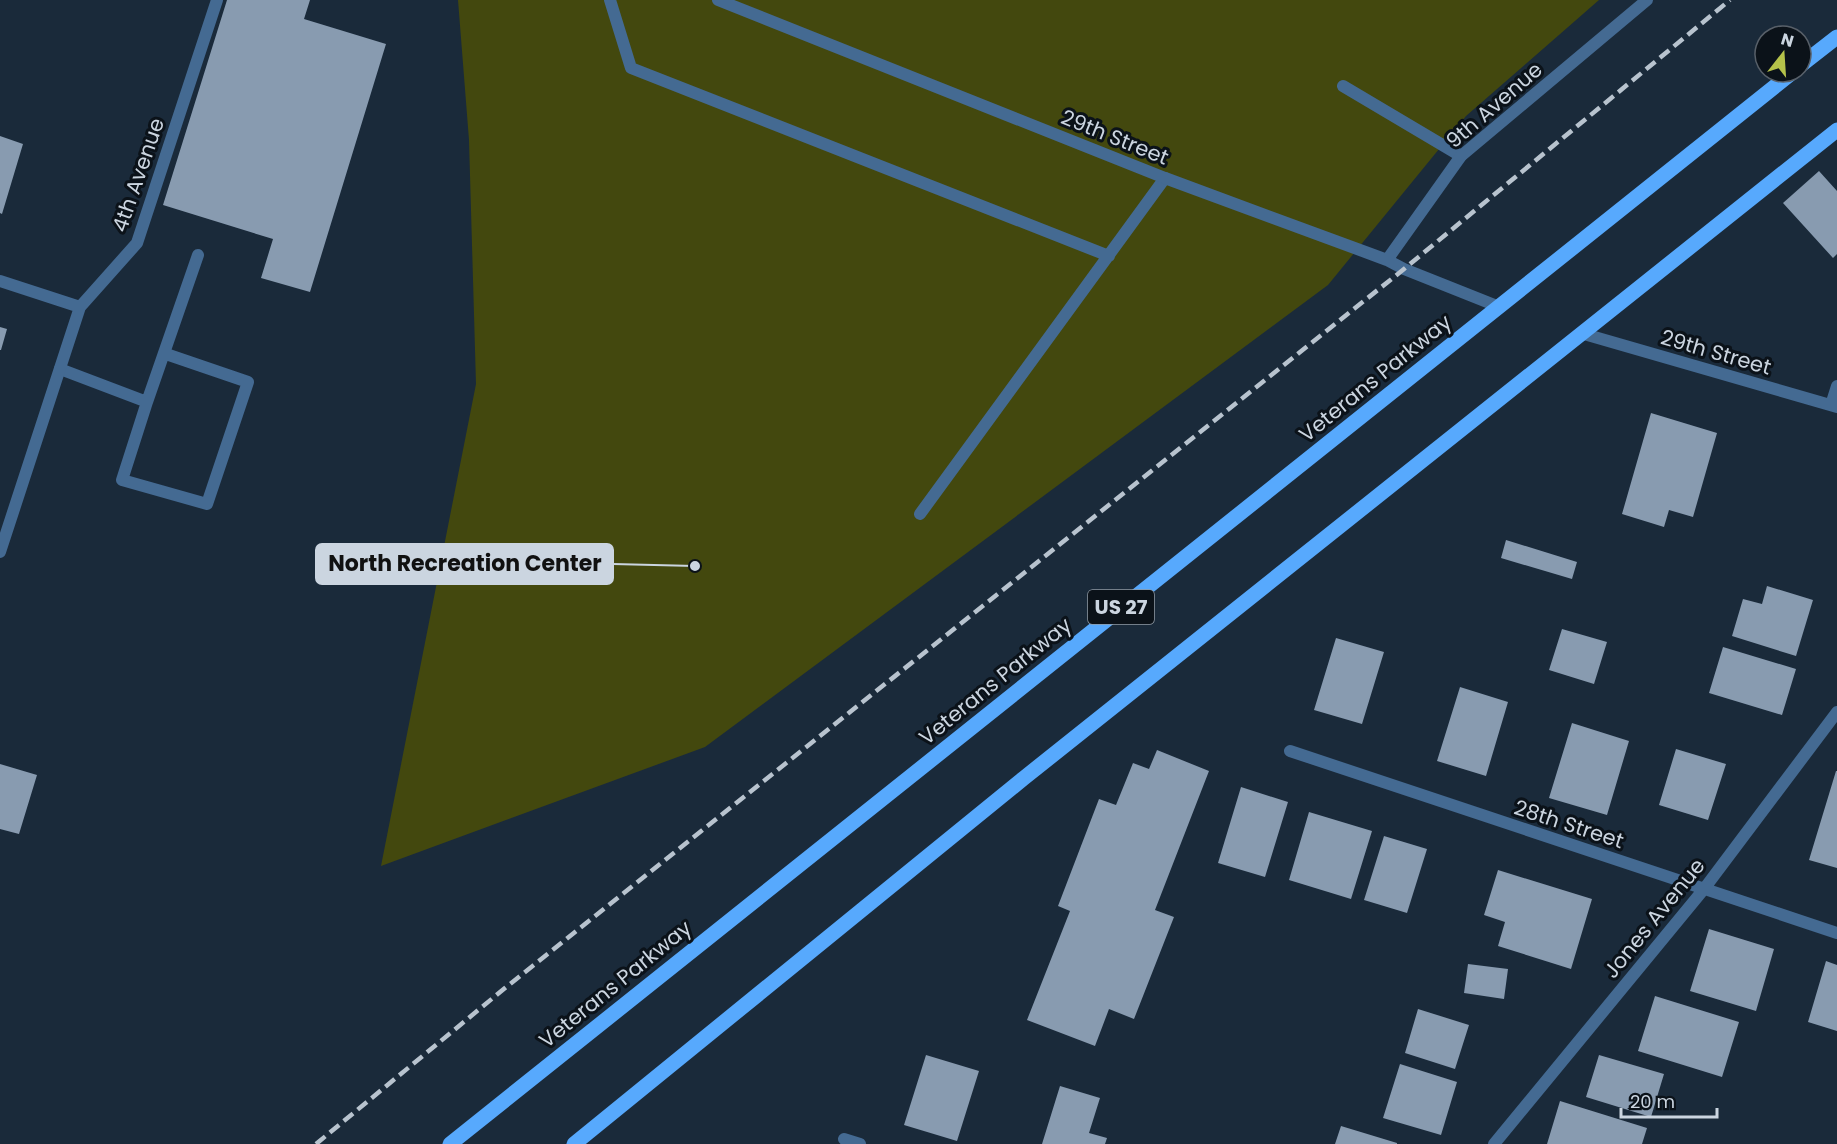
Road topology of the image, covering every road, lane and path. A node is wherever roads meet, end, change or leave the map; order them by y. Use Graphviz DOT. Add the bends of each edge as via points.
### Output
graph roads {
  1 [pos="217,0"];
  2 [pos="610,0"];
  3 [pos="718,0"];
  4 [pos="1647,0"];
  5 [pos="1837,37"];
  6 [pos="1813,56"];
  7 [pos="1778,84"];
  8 [pos="1343,86"];
  9 [pos="1837,130"];
  10 [pos="1461,156"];
  11 [pos="1165,178"];
  12 [pos="198,255"];
  13 [pos="1109,256"];
  14 [pos="1387,260"];
  15 [pos="0,282"];
  16 [pos="1497,306"];
  17 [pos="80,307"];
  18 [pos="1584,334"];
  19 [pos="166,354"];
  20 [pos="60,369"];
  21 [pos="1837,386"];
  22 [pos="147,402"];
  23 [pos="1834,406"];
  24 [pos="920,514"];
  25 [pos="0,552"];
  26 [pos="1837,712"];
  27 [pos="1290,751"];
  28 [pos="1704,889"];
  29 [pos="1837,933"];
  30 [pos="844,1139"];
  31 [pos="450,1144"];
  32 [pos="574,1144"];
  33 [pos="860,1144"];
  34 [pos="1494,1144"];
  1 -- 17 [label="street, 4th Avenue" via="137,243"];
  2 -- 13 [label="street" via="632,68"];
  3 -- 11 [label="street, 29th Street"];
  4 -- 10 [label="street, 9th Avenue"];
  5 -- 6 [label="main road"];
  7 -- 16 [label="main road, Veterans Parkway / US 27"];
  8 -- 10 [label="street"];
  9 -- 18 [label="main road"];
  10 -- 14 [label="street, 9th Avenue"];
  11 -- 13 [label="street"];
  11 -- 14 [label="street, 29th Street"];
  12 -- 19 [label="street"];
  13 -- 24 [label="street"];
  14 -- 16 [label="street, 29th Street"];
  15 -- 17 [label="street"];
  16 -- 31 [label="main road, Veterans Parkway / US 27"];
  17 -- 20 [label="street, 4th Avenue"];
  18 -- 23 [label="street, 29th Street"];
  18 -- 32 [label="main road" via="1034,770"];
  19 -- 22 [label="street"];
  19 -- 22 [label="street" via="248,382 207,504 122,480"];
  20 -- 22 [label="street"];
  20 -- 25 [label="street, 4th Avenue"];
  21 -- 23 [label="street"];
  26 -- 28 [label="street, Jones Avenue"];
  27 -- 28 [label="street, 28th Street"];
  28 -- 29 [label="street, 28th Street"];
  28 -- 34 [label="street, Jones Avenue"];
  30 -- 33 [label="street"];
}
